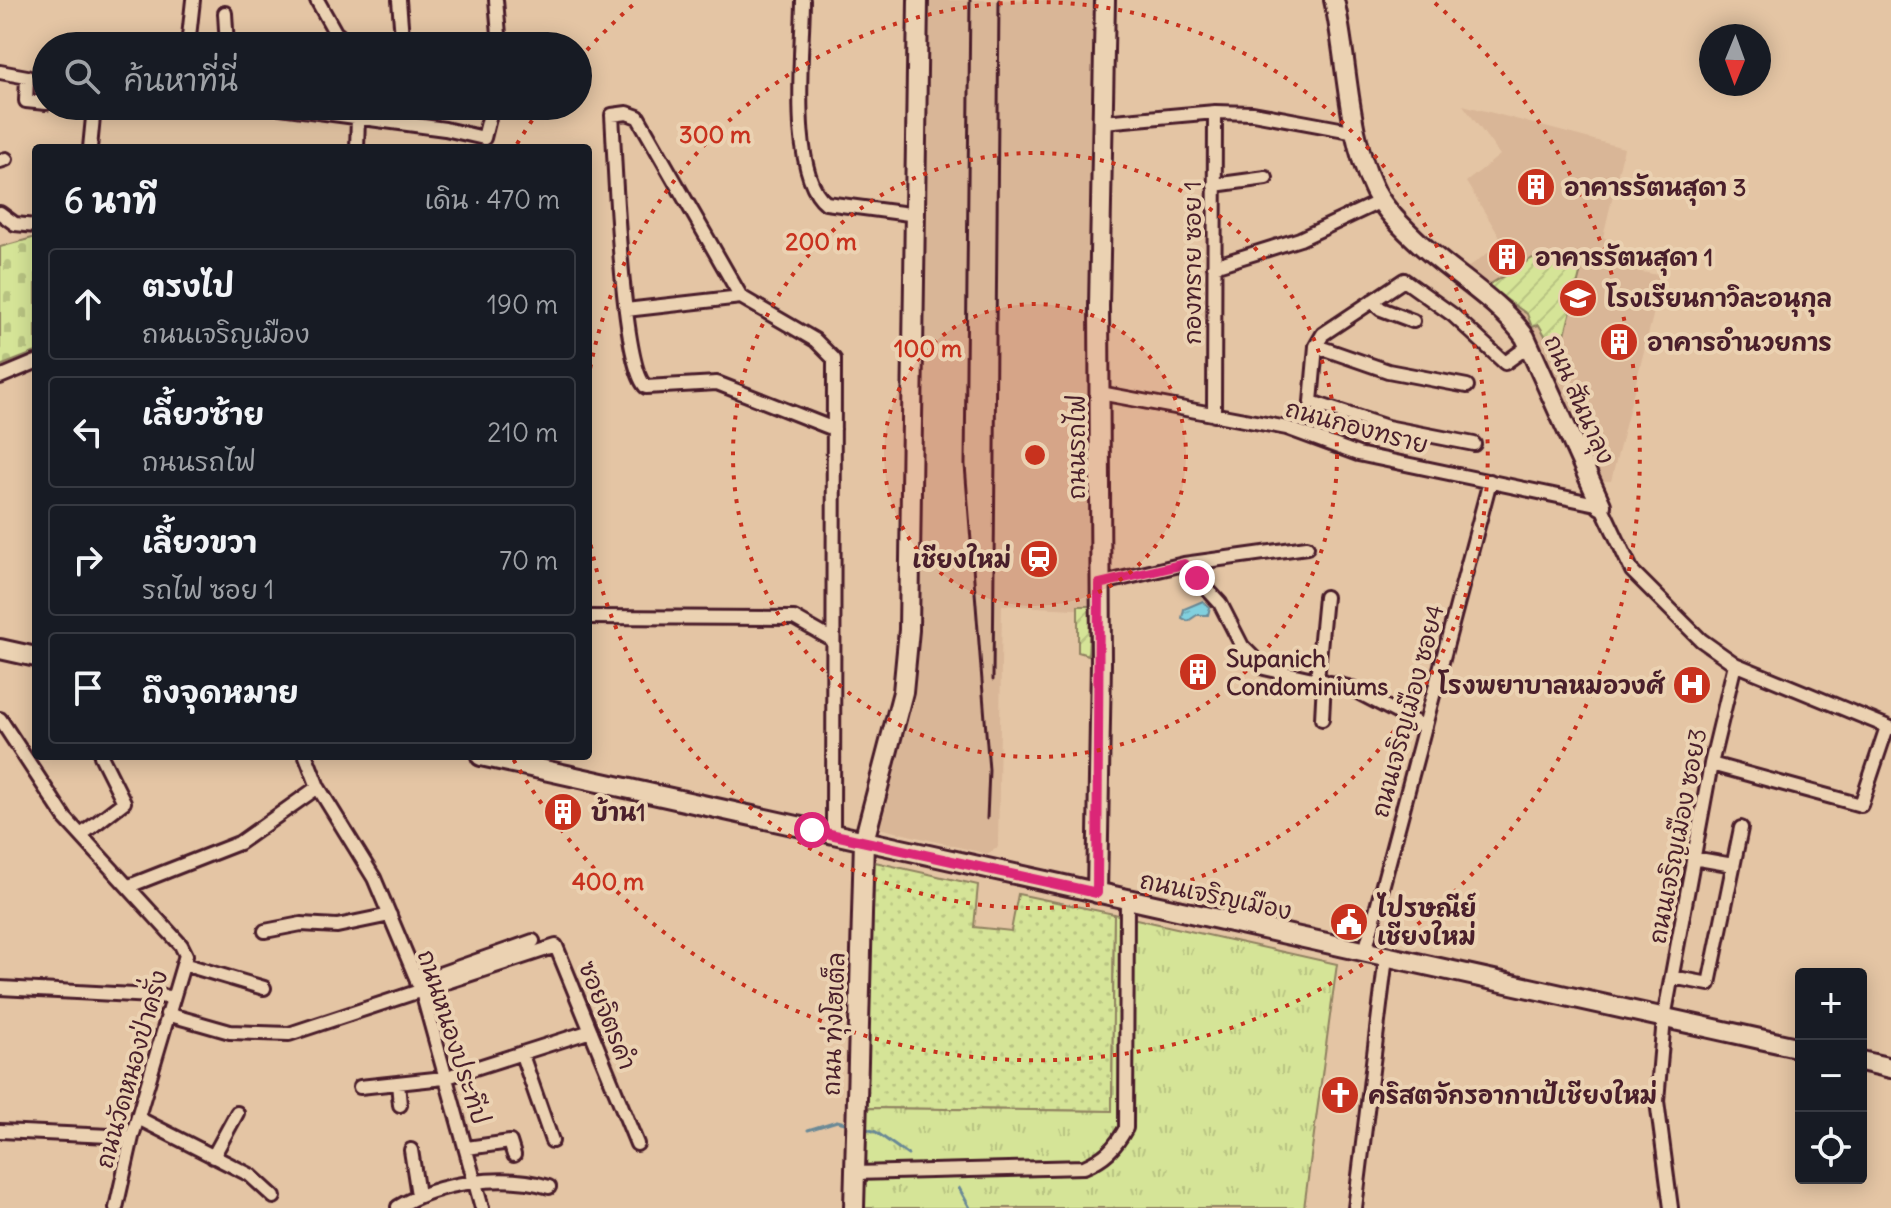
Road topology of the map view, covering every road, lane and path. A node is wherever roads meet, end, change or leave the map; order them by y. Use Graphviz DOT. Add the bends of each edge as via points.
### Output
graph roads {
  1 [pos="193,0"];
  2 [pos="317,0"];
  3 [pos="399,0"];
  4 [pos="496,0"];
  5 [pos="803,0"];
  6 [pos="918,0"];
  7 [pos="1105,0"];
  8 [pos="1334,0"];
  9 [pos="225,13"];
  10 [pos="190,32"];
  11 [pos="226,32"];
  12 [pos="335,32"];
  13 [pos="402,32"];
  14 [pos="499,32"];
  15 [pos="0,72"];
  16 [pos="32,102"];
  17 [pos="1215,112"];
  18 [pos="93,120"];
  19 [pos="358,120"];
  20 [pos="368,120"];
  21 [pos="491,120"];
  22 [pos="1103,122"];
  23 [pos="1356,132"];
  24 [pos="489,143"];
  25 [pos="90,144"];
  26 [pos="357,144"];
  27 [pos="1266,178"];
  28 [pos="1214,185"];
  29 [pos="1381,201"];
  30 [pos="0,213"];
  31 [pos="917,215"];
  32 [pos="32,226"];
  33 [pos="1214,266"];
  34 [pos="741,297"];
  35 [pos="1372,301"];
  36 [pos="626,310"];
  37 [pos="1413,321"];
  38 [pos="1530,345"];
  39 [pos="1316,346"];
  40 [pos="32,364"];
  41 [pos="0,377"];
  42 [pos="1467,386"];
  43 [pos="1100,393"];
  44 [pos="1214,415"];
  45 [pos="834,429"];
  46 [pos="1474,444"];
  47 [pos="1490,481"];
  48 [pos="1601,505"];
  49 [pos="1307,547"];
  50 [pos="1184,564"];
  51 [pos="1099,584"];
  52 [pos="1325,597"];
  53 [pos="592,617"];
  54 [pos="831,639"];
  55 [pos="0,649"];
  56 [pos="32,656"];
  57 [pos="1735,664"];
  58 [pos="1321,680"];
  59 [pos="0,719"];
  60 [pos="1322,719"];
  61 [pos="1425,727"];
  62 [pos="1889,728"];
  63 [pos="103,760"];
  64 [pos="308,760"];
  65 [pos="514,760"];
  66 [pos="539,763"];
  67 [pos="1711,764"];
  68 [pos="318,787"];
  69 [pos="870,820"];
  70 [pos="1741,828"];
  71 [pos="81,835"];
  72 [pos="836,835"];
  73 [pos="864,841"];
  74 [pos="888,848"];
  75 [pos="1693,858"];
  76 [pos="1733,865"];
  77 [pos="129,886"];
  78 [pos="1097,893"];
  79 [pos="1127,900"];
  80 [pos="390,915"];
  81 [pos="265,931"];
  82 [pos="533,941"];
  83 [pos="1365,952"];
  84 [pos="1386,957"];
  85 [pos="183,964"];
  86 [pos="1672,977"];
  87 [pos="420,987"];
  88 [pos="0,988"];
  89 [pos="264,988"];
  90 [pos="172,997"];
  91 [pos="167,1014"];
  92 [pos="1664,1018"];
  93 [pos="591,1031"];
  94 [pos="1795,1047"];
  95 [pos="522,1055"];
  96 [pos="1867,1062"];
  97 [pos="1891,1068"];
  98 [pos="444,1078"];
  99 [pos="398,1083"];
  100 [pos="360,1087"];
  101 [pos="400,1105"];
  102 [pos="237,1113"];
  103 [pos="138,1118"];
  104 [pos="0,1131"];
  105 [pos="132,1137"];
  106 [pos="552,1141"];
  107 [pos="637,1144"];
  108 [pos="467,1148"];
  109 [pos="411,1150"];
  110 [pos="514,1155"];
  111 [pos="213,1157"];
  112 [pos="855,1173"];
  113 [pos="477,1181"];
  114 [pos="549,1187"];
  115 [pos="418,1195"];
  116 [pos="274,1197"];
  117 [pos="398,1207"];
  118 [pos="116,1208"];
  119 [pos="482,1208"];
  120 [pos="854,1208"];
  121 [pos="1355,1208"];
  122 [pos="1671,1208"];
  1 -- 10 [label="street"];
  2 -- 12 [label="street"];
  3 -- 13 [label="street"];
  4 -- 14 [label="street"];
  5 -- 31 [label="street" via="802,147 816,195 826,203"];
  6 -- 31 [label="main road, ถนน ทุ่งโฮเต็ล"];
  7 -- 22 [label="main road, ถนนรถไฟ"];
  8 -- 23 [label="main road, ถนน สันนาลุง"];
  9 -- 11 [label="street"];
  15 -- 16 [label="street" via="27,77 26,101"];
  17 -- 22 [label="street"];
  17 -- 23 [label="street" via="1299,119"];
  17 -- 28 [label="street, กองทราย ซอย 1"];
  18 -- 25 [label="street"];
  19 -- 26 [label="street"];
  20 -- 24 [label="street"];
  21 -- 24 [label="street"];
  22 -- 43 [label="main road, ถนนรถไฟ"];
  23 -- 29 [label="main road, ถนน สันนาลุง"];
  27 -- 28 [label="street"];
  28 -- 33 [label="street, กองทราย ซอย 1"];
  29 -- 33 [label="street" via="1300,239"];
  29 -- 38 [label="main road, ถนน สันนาลุง" via="1440,263 1511,317"];
  30 -- 32 [label="street" via="15,224"];
  31 -- 69 [label="main road, ถนน ทุ่งโฮเต็ล" via="909,630 903,692"];
  33 -- 44 [label="street, กองทราย ซอย 1"];
  34 -- 36 [label="street"];
  34 -- 36 [label="street" via="638,117 627,113 612,115"];
  34 -- 45 [label="street" via="815,340 834,359"];
  35 -- 37 [label="street"];
  35 -- 38 [label="street" via="1404,280 1453,315 1505,363"];
  35 -- 39 [label="street" via="1330,326"];
  36 -- 45 [label="street" via="639,381 646,387 717,383"];
  38 -- 48 [label="main road, ถนน สันนาลุง"];
  39 -- 42 [label="street" via="1388,371"];
  39 -- 46 [label="street" via="1311,402 1387,427"];
  40 -- 41 [label="street"];
  43 -- 44 [label="street, ถนนกองทราย"];
  43 -- 51 [label="main road, ถนนรถไฟ"];
  44 -- 47 [label="street, ถนนกองทราย" via="1287,428 1358,454"];
  45 -- 54 [label="street"];
  47 -- 48 [label="street, ถนนกองทราย"];
  47 -- 61 [label="street, ถนนเจริญเมือง ซอย4"];
  48 -- 57 [label="street, ถนน สันนาลุง" via="1632,571 1701,640"];
  49 -- 50 [label="street"];
  50 -- 51 [label="street"];
  50 -- 58 [label="street" via="1220,603 1252,659 1280,674"];
  51 -- 78 [label="main road, ถนนรถไฟ"];
  52 -- 58 [label="street"];
  53 -- 54 [label="street" via="794,618"];
  54 -- 72 [label="street"];
  55 -- 56 [label="main road"];
  57 -- 62 [label="street, ถนน สันนาลุง"];
  57 -- 67 [label="street, ถนนเจริญเมือง ซอย3"];
  58 -- 60 [label="street"];
  58 -- 61 [label="street" via="1372,697"];
  59 -- 71 [label="street, ถนนวัดหนองป่าครั่ง"];
  61 -- 83 [label="street, ถนนเจริญเมือง ซอย4"];
  62 -- 67 [label="street" via="1861,805"];
  63 -- 71 [label="street" via="124,802"];
  64 -- 68 [label="street, ถนนหนองประทีป"];
  65 -- 66 [label="main road, ถนนเจริญเมือง"];
  66 -- 72 [label="main road, ถนนเจริญเมือง"];
  67 -- 75 [label="street, ถนนเจริญเมือง ซอย3"];
  68 -- 77 [label="street" via="239,843"];
  68 -- 80 [label="street, ถนนหนองประทีป" via="374,878"];
  69 -- 72 [label="main road"];
  69 -- 73 [label="main road, ถนน ทุ่งโฮเต็ล"];
  69 -- 74 [label="main road"];
  70 -- 76 [label="street"];
  71 -- 77 [label="street, ถนนวัดหนองป่าครั่ง"];
  72 -- 73 [label="main road, ถนนเจริญเมือง"];
  73 -- 74 [label="main road, ถนนเจริญเมือง"];
  73 -- 112 [label="main road, ถนน ทุ่งโฮเต็ล"];
  74 -- 78 [label="main road, ถนนเจริญเมือง"];
  75 -- 76 [label="street"];
  75 -- 86 [label="street, ถนนเจริญเมือง ซอย3"];
  76 -- 86 [label="street" via="1709,984"];
  77 -- 85 [label="street, ถนนวัดหนองป่าครั่ง" via="181,945"];
  78 -- 79 [label="main road, ถนนเจริญเมือง"];
  79 -- 83 [label="main road, ถนนเจริญเมือง"];
  79 -- 112 [label="street" via="1126,1128 1115,1148 1084,1167"];
  80 -- 81 [label="street" via="337,926 301,924"];
  80 -- 87 [label="street, ถนนหนองประทีป"];
  82 -- 87 [label="street"];
  83 -- 84 [label="main road, ถนนเจริญเมือง"];
  84 -- 92 [label="main road, ถนนเจริญเมือง"];
  84 -- 121 [label="street"];
  85 -- 89 [label="street"];
  85 -- 90 [label="street, ถนนวัดหนองป่าครั่ง"];
  86 -- 92 [label="street, ถนนเจริญเมือง ซอย3"];
  87 -- 91 [label="street" via="289,1034 230,1032"];
  87 -- 93 [label="street, ซอยจิตรคำ" via="556,946"];
  87 -- 98 [label="street, ถนนหนองประทีป"];
  88 -- 90 [label="street"];
  90 -- 91 [label="street, ถนนวัดหนองป่าครั่ง"];
  91 -- 103 [label="street, ถนนวัดหนองป่าครั่ง"];
  92 -- 94 [label="main road, ถนนเจริญเมือง"];
  92 -- 122 [label="street, ถนนเจริญเมือง ซอย3" via="1657,1101"];
  93 -- 95 [label="street"];
  93 -- 107 [label="street, ซอยจิตรคำ"];
  95 -- 98 [label="street"];
  95 -- 106 [label="street"];
  96 -- 97 [label="main road"];
  98 -- 99 [label="street"];
  98 -- 108 [label="street, ถนนหนองประทีป"];
  99 -- 100 [label="street"];
  99 -- 101 [label="street"];
  102 -- 111 [label="street"];
  103 -- 105 [label="street, ถนนวัดหนองป่าครั่ง"];
  103 -- 111 [label="street"];
  104 -- 105 [label="street"];
  105 -- 118 [label="street, ถนนวัดหนองป่าครั่ง"];
  108 -- 110 [label="street" via="510,1142"];
  108 -- 113 [label="street, ถนนหนองประทีป"];
  109 -- 115 [label="street"];
  111 -- 116 [label="street" via="250,1175"];
  112 -- 120 [label="main road, ถนน ทุ่งโฮเต็ล"];
  113 -- 114 [label="street"];
  113 -- 115 [label="street"];
  113 -- 119 [label="street, ถนนหนองประทีป"];
  115 -- 117 [label="street"];
}
